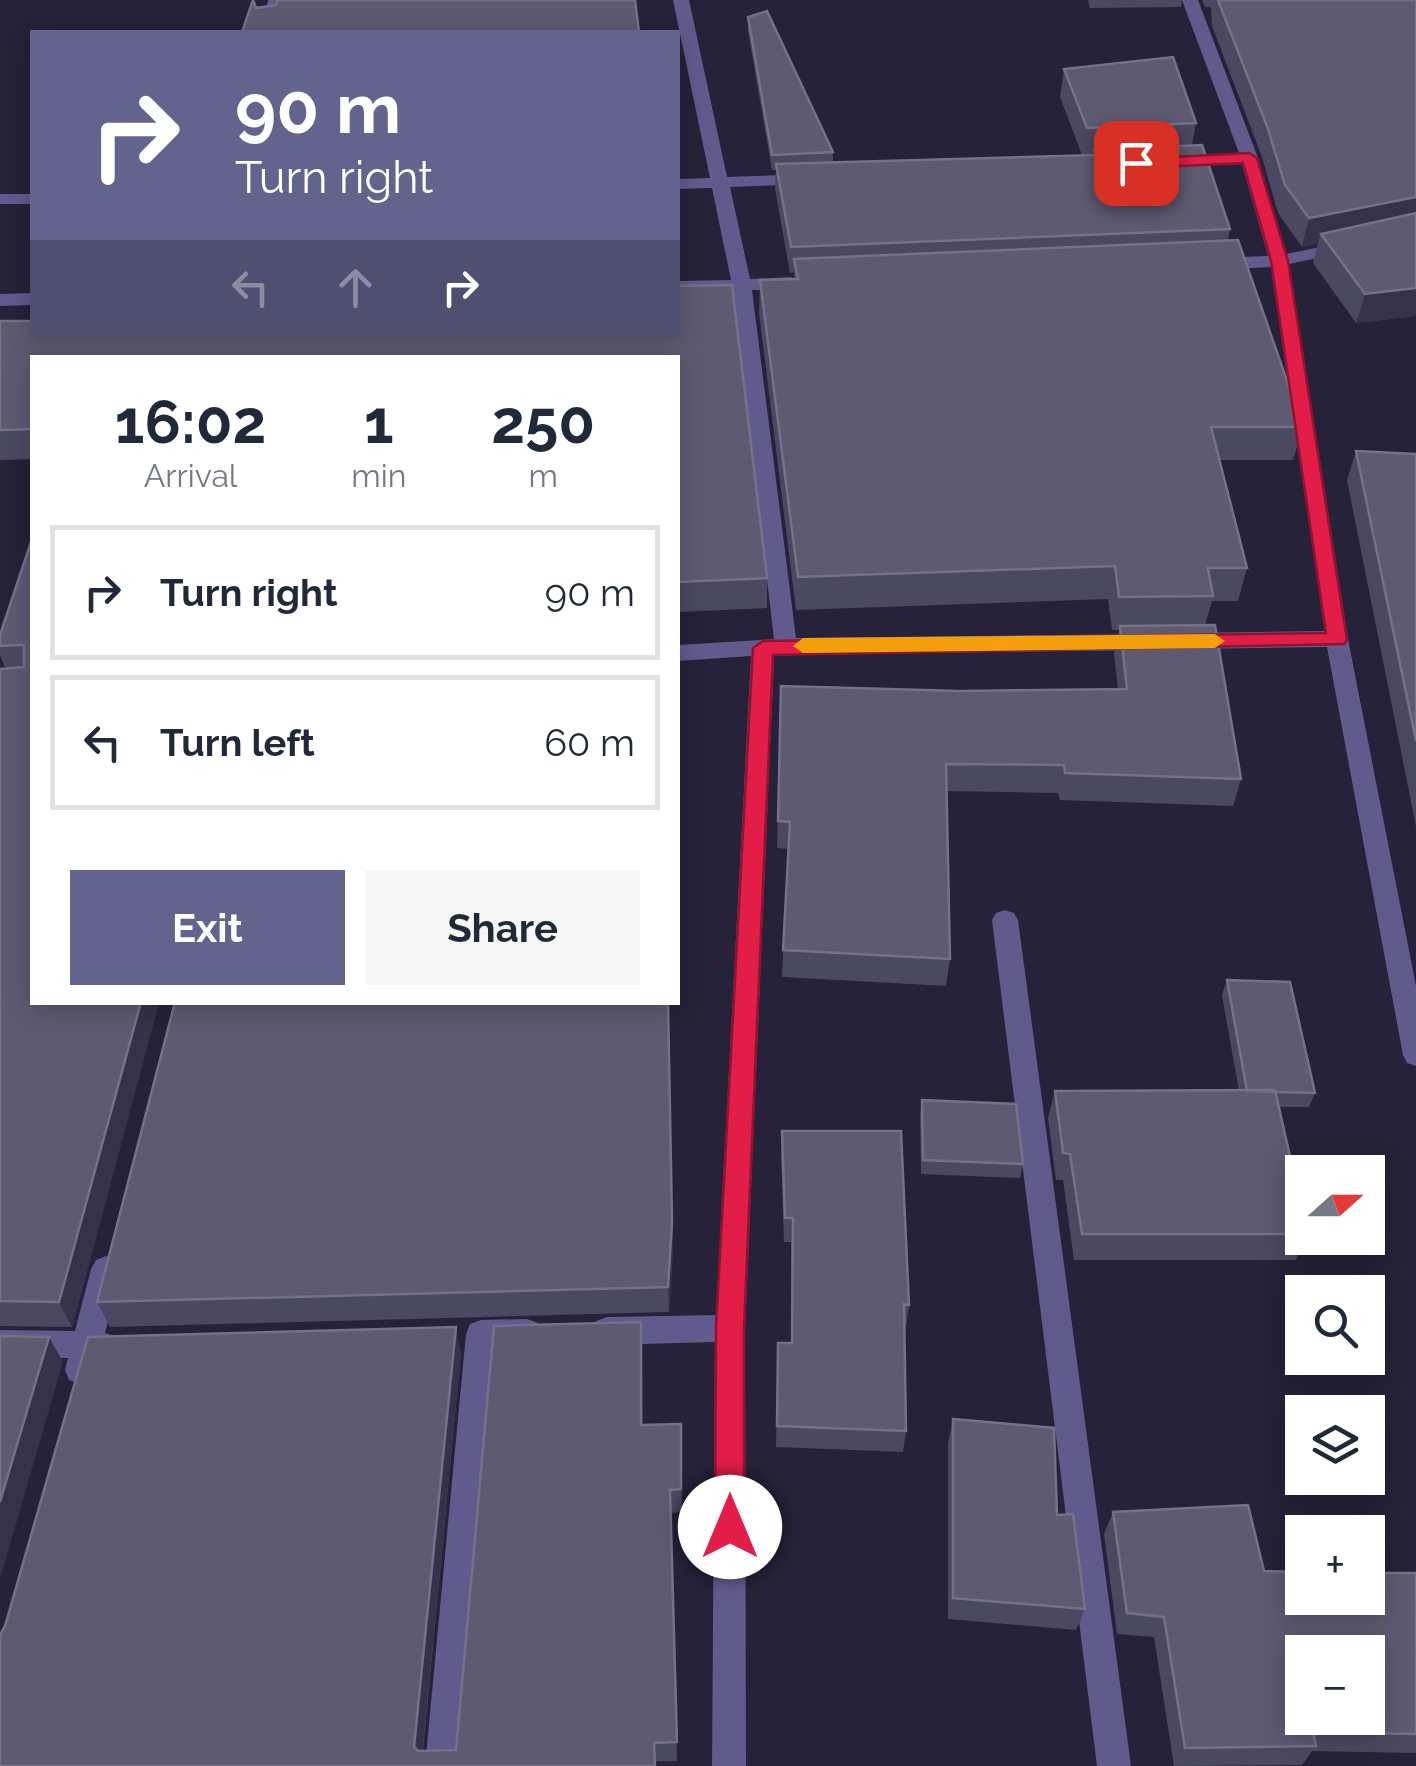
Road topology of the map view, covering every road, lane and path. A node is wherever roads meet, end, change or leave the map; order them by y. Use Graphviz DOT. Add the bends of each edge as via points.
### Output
graph roads {
  1 [pos="276,0"];
  2 [pos="681,0"];
  3 [pos="1190,0"];
  4 [pos="269,30"];
  5 [pos="1249,158"];
  6 [pos="1155,162"];
  7 [pos="832,178"];
  8 [pos="717,183"];
  9 [pos="680,184"];
  10 [pos="30,198"];
  11 [pos="0,199"];
  12 [pos="1365,242"];
  13 [pos="1279,261"];
  14 [pos="1200,265"];
  15 [pos="822,282"];
  16 [pos="742,286"];
  17 [pos="680,287"];
  18 [pos="30,299"];
  19 [pos="0,300"];
  20 [pos="1337,640"];
  21 [pos="774,647"];
  22 [pos="680,653"];
  23 [pos="1005,920"];
  24 [pos="1416,1054"];
  25 [pos="111,1250"];
  26 [pos="730,1328"];
  27 [pos="0,1344"];
  28 [pos="126,1344"];
  29 [pos="86,1345"];
  30 [pos="73,1396"];
  31 [pos="442,1766"];
  32 [pos="730,1766"];
  33 [pos="1114,1766"];
  1 -- 4 [label="street"];
  2 -- 8 [label="street"];
  3 -- 5 [label="street"];
  5 -- 6 [label="street"];
  5 -- 13 [label="street"];
  7 -- 8 [label="street"];
  8 -- 9 [label="street"];
  8 -- 16 [label="street"];
  10 -- 11 [label="street"];
  12 -- 13 [label="street"];
  13 -- 14 [label="street"];
  13 -- 20 [label="street"];
  15 -- 16 [label="street"];
  16 -- 17 [label="street"];
  16 -- 21 [label="street"];
  18 -- 19 [label="street"];
  20 -- 21 [label="street"];
  20 -- 24 [label="street"];
  21 -- 22 [label="street"];
  21 -- 26 [label="street"];
  23 -- 33 [label="street"];
  25 -- 29 [label="street"];
  26 -- 31 [label="street" via="471,1334"];
  26 -- 32 [label="street"];
  27 -- 29 [label="street"];
  28 -- 29 [label="street"];
  29 -- 30 [label="street"];
}
